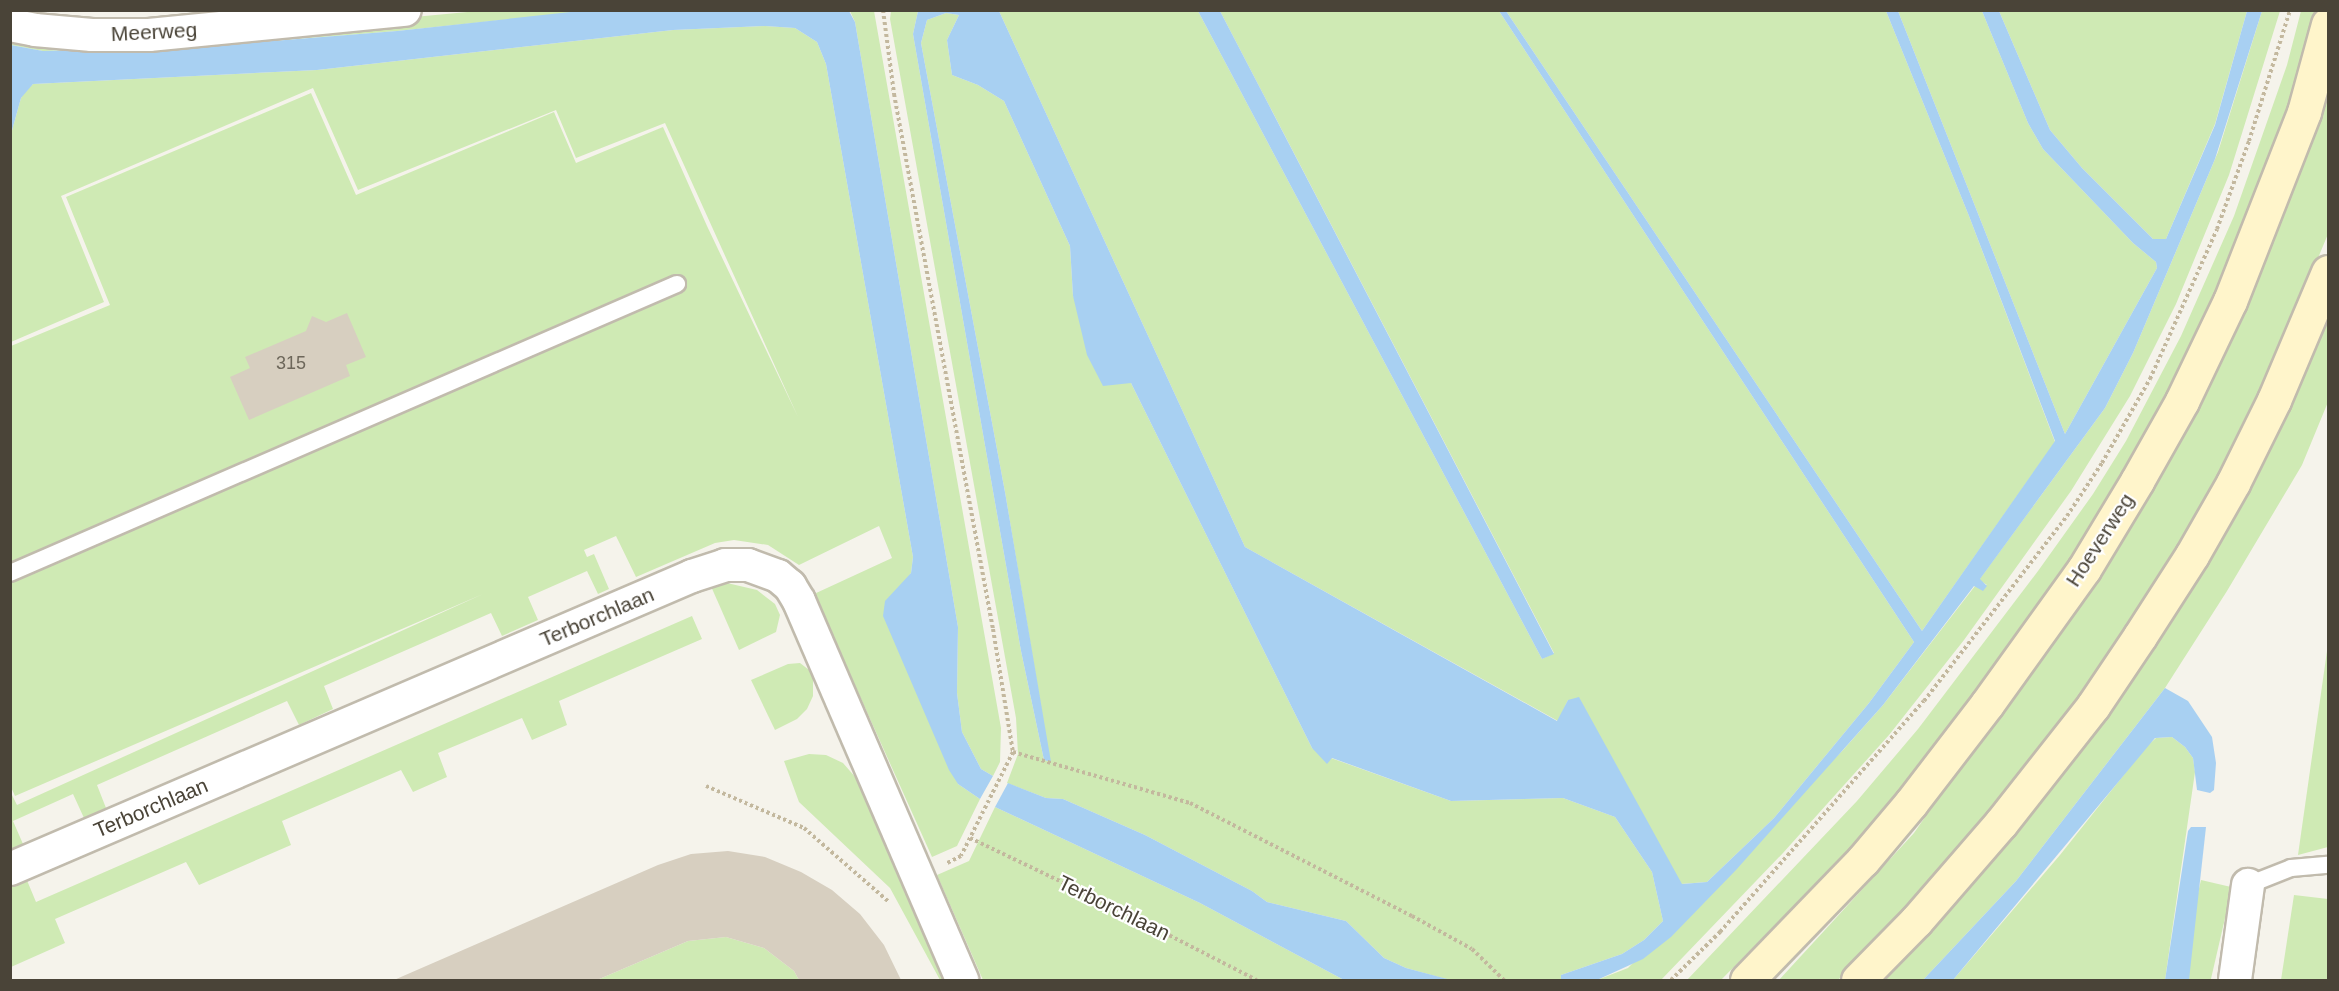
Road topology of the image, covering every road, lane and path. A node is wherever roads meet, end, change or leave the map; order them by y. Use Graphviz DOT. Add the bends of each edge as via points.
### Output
graph roads {
  1 [pos="405,10"];
  2 [pos="883,10"];
  3 [pos="2290,10"];
  4 [pos="2328,24"];
  5 [pos="10,25"];
  6 [pos="2328,272"];
  7 [pos="677,284"];
  8 [pos="10,573"];
  9 [pos="1013,752"];
  10 [pos="706,786"];
  11 [pos="970,838"];
  12 [pos="2328,865"];
  13 [pos="10,869"];
  14 [pos="917,878"];
  15 [pos="2248,885"];
  16 [pos="891,905"];
  17 [pos="962,981"];
  18 [pos="1257,981"];
  19 [pos="1504,981"];
  20 [pos="1671,981"];
  21 [pos="1747,981"];
  22 [pos="1858,981"];
  23 [pos="2235,981"];
  1 -- 5 [label="street, Meerweg" via="149,35 92,35"];
  2 -- 9 [label="path" via="894,94"];
  3 -- 20 [label="path" via="2217,229 2150,379 2102,463 2067,516 1924,701 1720,932"];
  4 -- 21 [label="main road, Hoeverweg" via="2304,112 2230,301 2138,481 2084,569 1911,803 1863,860"];
  6 -- 22 [label="main road" via="2274,400 2233,483 2140,636 2093,706 2001,823"];
  7 -- 8 [label="lane"];
  9 -- 11 [label="path"];
  9 -- 19 [label="path" via="1190,803 1472,949"];
  10 -- 16 [label="path" via="804,828"];
  11 -- 14 [label="path" via="961,856"];
  11 -- 18 [label="path, Terborchlaan"];
  12 -- 15 [label="lane" via="2291,868"];
  13 -- 14 [label="street, Terborchlaan" via="692,576 737,565 762,568 778,576 799,601"];
  14 -- 17 [label="street, Terborchlaan"];
  15 -- 23 [label="street"];
}
